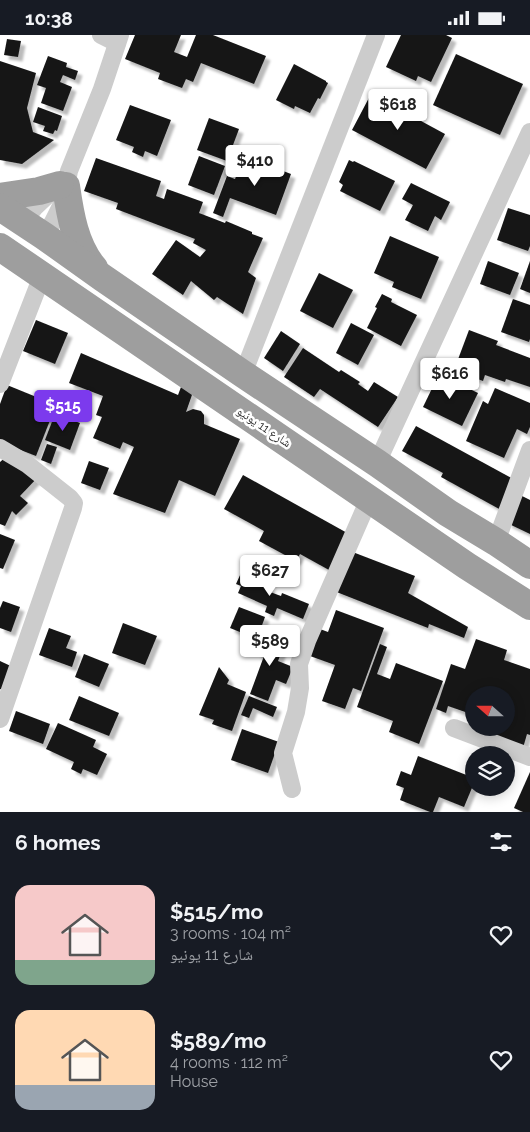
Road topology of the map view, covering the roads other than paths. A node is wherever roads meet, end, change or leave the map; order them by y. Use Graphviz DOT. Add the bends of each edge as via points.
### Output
graph roads {
  1 [pos="100,35"];
  2 [pos="376,35"];
  3 [pos="119,39"];
  4 [pos="530,132"];
  5 [pos="64,184"];
  6 [pos="0,197"];
  7 [pos="0,207"];
  8 [pos="33,229"];
  9 [pos="0,247"];
  10 [pos="42,275"];
  11 [pos="103,278"];
  12 [pos="243,374"];
  13 [pos="0,384"];
  14 [pos="0,448"];
  15 [pos="530,450"];
  16 [pos="377,463"];
  17 [pos="369,499"];
  18 [pos="448,513"];
  19 [pos="432,542"];
  20 [pos="496,542"];
  21 [pos="530,565"];
  22 [pos="530,606"];
  23 [pos="0,719"];
  24 [pos="454,728"];
  25 [pos="530,757"];
  26 [pos="292,789"];
  1 -- 3 [label="street"];
  2 -- 12 [label="street"];
  3 -- 5 [label="street"];
  4 -- 16 [label="street"];
  5 -- 6 [label="highway"];
  5 -- 8 [label="street" via="45,197"];
  5 -- 8 [label="street" via="62,202 53,222"];
  5 -- 11 [label="highway" via="77,237 88,260"];
  7 -- 8 [label="highway"];
  8 -- 11 [label="highway"];
  9 -- 10 [label="highway, شارع 11 يونيو"];
  10 -- 13 [label="street"];
  10 -- 17 [label="highway, شارع 11 يونيو"];
  11 -- 12 [label="highway"];
  12 -- 16 [label="highway"];
  14 -- 23 [label="street" via="27,463 74,503"];
  15 -- 20 [label="street"];
  16 -- 18 [label="highway"];
  17 -- 19 [label="highway, شارع 11 يونيو"];
  17 -- 26 [label="street" via="299,664 296,712 283,753"];
  18 -- 19 [label="highway"];
  18 -- 20 [label="highway"];
  19 -- 22 [label="highway, شارع 11 يونيو"];
  20 -- 21 [label="highway"];
  24 -- 25 [label="street"];
}
